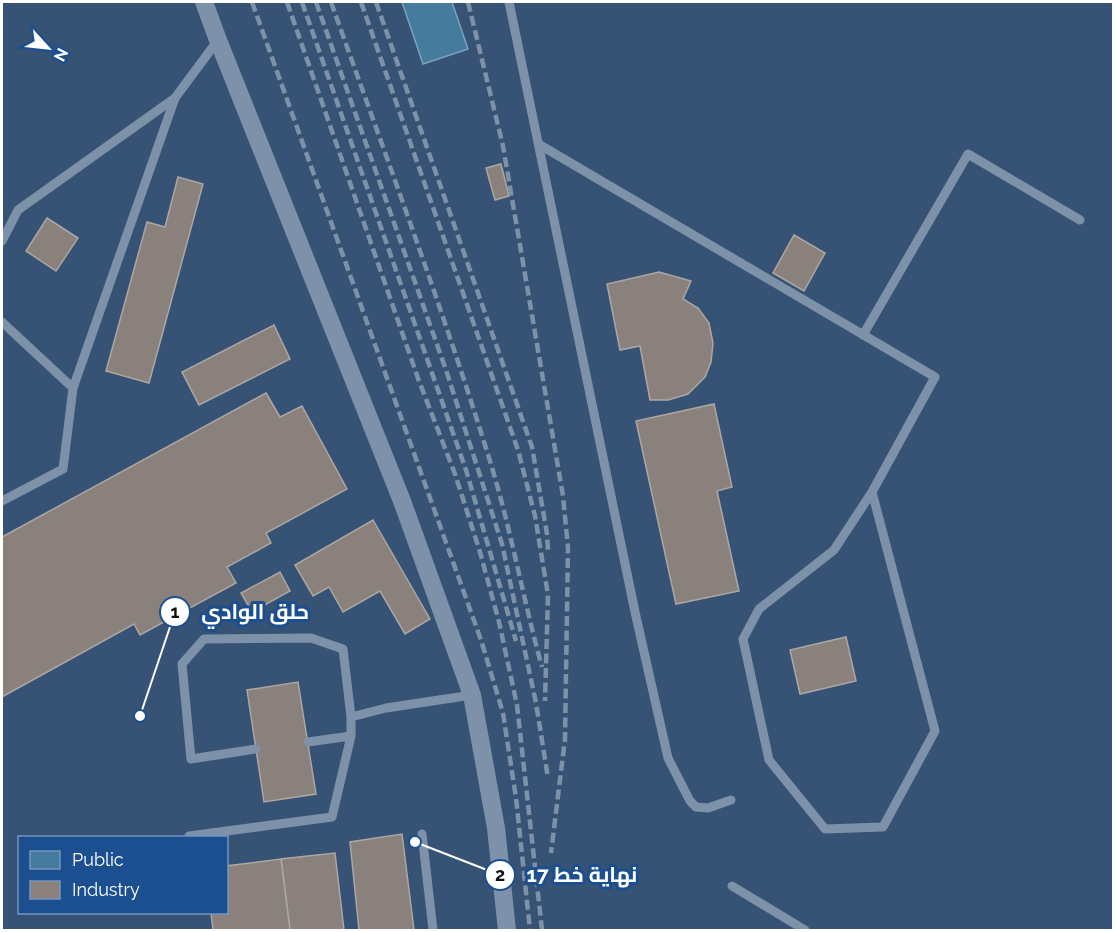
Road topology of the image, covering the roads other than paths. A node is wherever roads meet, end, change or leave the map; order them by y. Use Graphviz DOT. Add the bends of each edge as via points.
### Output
graph roads {
  1 [pos="204,2"];
  2 [pos="509,2"];
  3 [pos="218,40"];
  4 [pos="175,98"];
  5 [pos="540,145"];
  6 [pos="1080,220"];
  7 [pos="2,241"];
  8 [pos="2,322"];
  9 [pos="863,335"];
  10 [pos="73,388"];
  11 [pos="872,492"];
  12 [pos="2,501"];
  13 [pos="472,695"];
  14 [pos="351,717"];
  15 [pos="351,736"];
  16 [pos="308,742"];
  17 [pos="256,749"];
  18 [pos="731,800"];
  19 [pos="422,834"];
  20 [pos="189,836"];
  21 [pos="732,886"];
  22 [pos="433,930"];
  23 [pos="507,930"];
  24 [pos="805,930"];
  1 -- 3 [label="street"];
  2 -- 5 [label="lane"];
  3 -- 4 [label="lane"];
  3 -- 13 [label="street" via="402,501"];
  4 -- 7 [label="lane" via="18,210"];
  4 -- 10 [label="lane"];
  5 -- 9 [label="lane"];
  5 -- 18 [label="lane" via="668,758 696,807 708,808"];
  6 -- 9 [label="lane" via="968,154"];
  8 -- 10 [label="lane"];
  9 -- 11 [label="lane" via="935,377"];
  10 -- 12 [label="lane" via="63,469"];
  11 -- 11 [label="lane" via="834,550 759,609 743,639 769,760 825,829 883,827 935,731"];
  13 -- 14 [label="lane"];
  13 -- 23 [label="street" via="496,828"];
  14 -- 15 [label="lane"];
  14 -- 17 [label="lane" via="343,649 311,638 204,639 182,664 191,759"];
  15 -- 16 [label="lane"];
  15 -- 20 [label="lane" via="332,817"];
  19 -- 22 [label="lane"];
  21 -- 24 [label="lane"];
}
